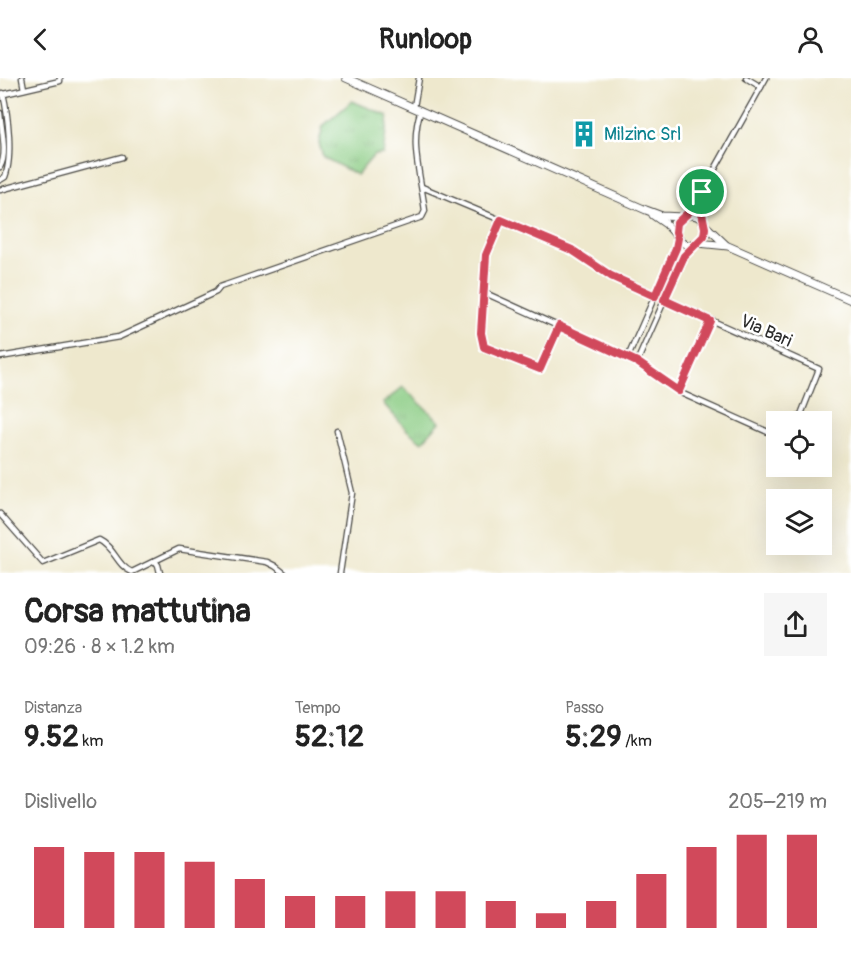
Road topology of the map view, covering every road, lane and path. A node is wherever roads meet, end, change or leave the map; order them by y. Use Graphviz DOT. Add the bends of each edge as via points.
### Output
graph roads {
  1 [pos="22,78"];
  2 [pos="346,78"];
  3 [pos="419,78"];
  4 [pos="746,78"];
  5 [pos="766,78"];
  6 [pos="60,79"];
  7 [pos="761,87"];
  8 [pos="24,88"];
  9 [pos="2,94"];
  10 [pos="418,108"];
  11 [pos="0,113"];
  12 [pos="122,157"];
  13 [pos="0,166"];
  14 [pos="0,180"];
  15 [pos="422,187"];
  16 [pos="0,190"];
  17 [pos="702,192"];
  18 [pos="646,210"];
  19 [pos="684,216"];
  20 [pos="501,220"];
  21 [pos="704,223"];
  22 [pos="677,237"];
  23 [pos="697,243"];
  24 [pos="728,246"];
  25 [pos="483,292"];
  26 [pos="655,296"];
  27 [pos="664,300"];
  28 [pos="851,300"];
  29 [pos="710,321"];
  30 [pos="559,326"];
  31 [pos="0,357"];
  32 [pos="628,357"];
  33 [pos="637,362"];
  34 [pos="679,391"];
  35 [pos="802,411"];
  36 [pos="766,431"];
  37 [pos="337,432"];
  38 [pos="0,514"];
  39 [pos="155,561"];
  40 [pos="160,573"];
  41 [pos="284,573"];
  42 [pos="339,573"];
  1 -- 8 [label="street"];
  2 -- 10 [label="main road"];
  3 -- 10 [label="street"];
  4 -- 7 [label="street"];
  5 -- 7 [label="street"];
  6 -- 8 [label="street"];
  7 -- 17 [label="street"];
  8 -- 9 [label="street"];
  9 -- 14 [label="street" via="8,154 7,173"];
  10 -- 15 [label="street" via="416,141"];
  10 -- 18 [label="main road"];
  11 -- 13 [label="street"];
  12 -- 16 [label="street"];
  15 -- 20 [label="street, Via Bari"];
  15 -- 31 [label="street" via="422,217 220,287 118,337"];
  17 -- 19 [label="street"];
  17 -- 21 [label="street"];
  18 -- 19 [label="main road" via="662,216"];
  18 -- 22 [label="main road"];
  19 -- 21 [label="main road" via="696,216"];
  19 -- 22 [label="main road" via="677,223"];
  20 -- 25 [label="street" via="486,255"];
  20 -- 26 [label="street, Via Bari" via="572,250 611,276"];
  21 -- 23 [label="main road" via="704,236"];
  21 -- 24 [label="main road"];
  22 -- 23 [label="main road" via="686,244"];
  22 -- 26 [label="street"];
  23 -- 24 [label="main road"];
  23 -- 27 [label="street" via="684,256"];
  24 -- 28 [label="main road"];
  25 -- 30 [label="street"];
  25 -- 30 [label="street" via="484,347 540,369"];
  26 -- 27 [label="street, Via Bari"];
  26 -- 32 [label="street"];
  27 -- 29 [label="street, Via Bari"];
  27 -- 33 [label="street"];
  29 -- 34 [label="street"];
  29 -- 35 [label="street, Via Bari" via="819,369"];
  30 -- 32 [label="street"];
  32 -- 33 [label="street"];
  33 -- 34 [label="street"];
  34 -- 36 [label="street"];
  37 -- 42 [label="street" via="352,493"];
  38 -- 39 [label="street" via="43,563 99,540 107,544 126,570 132,572"];
  39 -- 40 [label="street"];
  39 -- 41 [label="street" via="184,549 267,562"];
}
